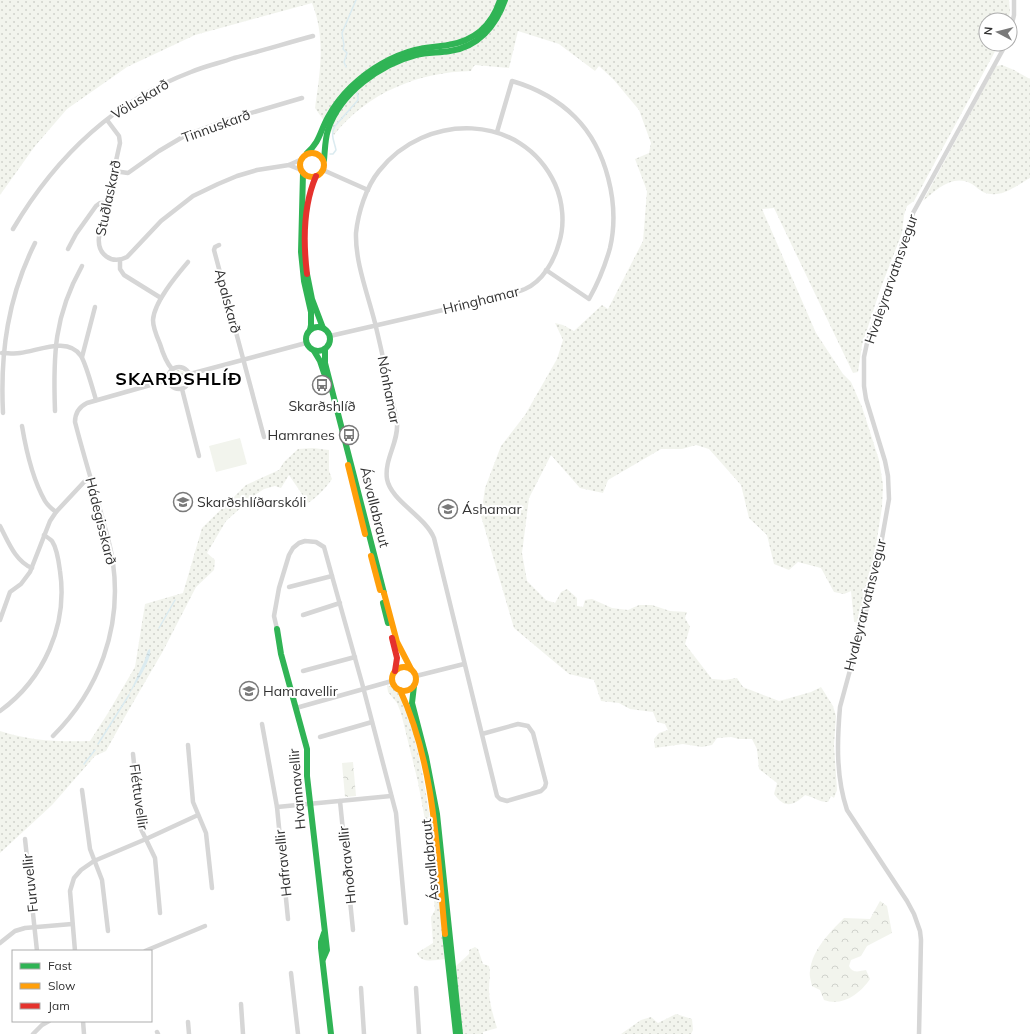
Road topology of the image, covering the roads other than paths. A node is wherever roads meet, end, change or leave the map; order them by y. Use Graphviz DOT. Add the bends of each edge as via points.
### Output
graph roads {
  1 [pos="500,0"];
  2 [pos="505,0"];
  3 [pos="1014,0"];
  4 [pos="1014,12"];
  5 [pos="313,36"];
  6 [pos="1002,52"];
  7 [pos="302,98"];
  8 [pos="106,120"];
  9 [pos="497,132"];
  10 [pos="307,153"];
  11 [pos="300,160"];
  12 [pos="324,160"];
  13 [pos="289,165"];
  14 [pos="323,170"];
  15 [pos="114,171"];
  16 [pos="302,172"];
  17 [pos="316,176"];
  18 [pos="368,190"];
  19 [pos="107,203"];
  20 [pos="13,229"];
  21 [pos="35,243"];
  22 [pos="219,245"];
  23 [pos="68,249"];
  24 [pos="120,260"];
  25 [pos="188,262"];
  26 [pos="82,266"];
  27 [pos="546,270"];
  28 [pos="161,298"];
  29 [pos="95,307"];
  30 [pos="376,326"];
  31 [pos="323,328"];
  32 [pos="310,330"];
  33 [pos="330,336"];
  34 [pos="306,342"];
  35 [pos="55,346"];
  36 [pos="325,349"];
  37 [pos="314,351"];
  38 [pos="2,353"];
  39 [pos="82,357"];
  40 [pos="243,359"];
  41 [pos="172,369"];
  42 [pos="190,374"];
  43 [pos="168,380"];
  44 [pos="182,389"];
  45 [pos="96,400"];
  46 [pos="55,411"];
  47 [pos="3,413"];
  48 [pos="22,426"];
  49 [pos="264,437"];
  50 [pos="199,456"];
  51 [pos="91,478"];
  52 [pos="56,512"];
  53 [pos="0,526"];
  54 [pos="44,535"];
  55 [pos="32,568"];
  56 [pos="332,576"];
  57 [pos="289,587"];
  58 [pos="340,603"];
  59 [pos="303,615"];
  60 [pos="0,620"];
  61 [pos="276,625"];
  62 [pos="355,657"];
  63 [pos="464,664"];
  64 [pos="411,669"];
  65 [pos="303,671"];
  66 [pos="395,671"];
  67 [pos="416,676"];
  68 [pos="392,681"];
  69 [pos="414,686"];
  70 [pos="364,689"];
  71 [pos="400,690"];
  72 [pos="296,708"];
  73 [pos="0,711"];
  74 [pos="372,722"];
  75 [pos="262,724"];
  76 [pos="482,734"];
  77 [pos="53,736"];
  78 [pos="320,737"];
  79 [pos="188,745"];
  80 [pos="133,754"];
  81 [pos="82,790"];
  82 [pos="391,796"];
  83 [pos="340,801"];
  84 [pos="310,804"];
  85 [pos="277,807"];
  86 [pos="198,815"];
  87 [pos="25,839"];
  88 [pos="146,839"];
  89 [pos="94,861"];
  90 [pos="212,888"];
  91 [pos="160,913"];
  92 [pos="288,919"];
  93 [pos="406,923"];
  94 [pos="72,924"];
  95 [pos="205,926"];
  96 [pos="34,927"];
  97 [pos="353,930"];
  98 [pos="108,931"];
  99 [pos="0,943"];
  100 [pos="37,950"];
  101 [pos="75,950"];
  102 [pos="147,950"];
  103 [pos="291,973"];
  104 [pos="361,988"];
  105 [pos="416,988"];
  106 [pos="241,1004"];
  107 [pos="47,1022"];
  108 [pos="83,1022"];
  109 [pos="188,1022"];
  110 [pos="33,1034"];
  111 [pos="84,1034"];
  112 [pos="189,1034"];
  113 [pos="243,1034"];
  114 [pos="298,1034"];
  115 [pos="331,1034"];
  116 [pos="364,1034"];
  117 [pos="418,1034"];
  118 [pos="456,1034"];
  119 [pos="460,1034"];
  120 [pos="920,1034"];
  1 -- 10 [label="main road" via="490,21 480,32 468,39 455,44 404,53 369,71 336,105 316,147"];
  2 -- 12 [label="main road" via="488,31 470,44 456,50 407,58 380,70 358,87 332,122 326,140"];
  3 -- 4 [label="street"];
  5 -- 8 [label="street, Völuskarð" via="191,72 148,92"];
  6 -- 120 [label="street, Hvaleyrarvatnsvegur" via="913,213 871,330 864,357 866,399 885,461 889,499 875,578 840,707 838,769 847,810 914,914 920,931"];
  7 -- 15 [label="street, Tinnuskarð" via="205,127 186,135 128,173"];
  8 -- 15 [label="street, Stuðlaskarð" via="120,139"];
  8 -- 20 [label="street, Völuskarð" via="54,169"];
  9 -- 18 [label="street, Hringhamar" via="461,129 422,137 387,161"];
  9 -- 27 [label="street, Hringhamar" via="518,141 536,154 550,173 559,192 563,214 562,235"];
  9 -- 27 [label="street" via="512,81 544,93 576,117 588,132 605,164 613,206 613,228 605,264 589,299"];
  10 -- 11 [label="main road"];
  10 -- 12 [label="main road" via="315,152"];
  11 -- 13 [label="street"];
  11 -- 16 [label="main road"];
  12 -- 14 [label="main road"];
  13 -- 16 [label="street"];
  13 -- 24 [label="street" via="237,176 193,196 161,221 130,254"];
  14 -- 17 [label="main road"];
  14 -- 18 [label="street"];
  15 -- 19 [label="street, Stuðlaskarð"];
  16 -- 17 [label="main road"];
  16 -- 32 [label="main road" via="301,257 312,322"];
  17 -- 31 [label="main road" via="308,194 305,243 312,298"];
  18 -- 30 [label="street, Hringhamar" via="356,233 356,250"];
  19 -- 23 [label="street" via="96,206"];
  19 -- 24 [label="street, Stuðlaskarð" via="99,244 108,258"];
  21 -- 38 [label="street" via="22,269 13,297"];
  22 -- 40 [label="street, Apalskarð" via="214,250"];
  24 -- 28 [label="street" via="120,269 124,275"];
  25 -- 28 [label="street"];
  26 -- 35 [label="street" via="66,300"];
  27 -- 30 [label="street, Hringhamar" via="534,283 508,295"];
  28 -- 41 [label="street" via="154,315 154,324 163,355"];
  29 -- 39 [label="street"];
  30 -- 33 [label="street, Hringhamar"];
  30 -- 63 [label="street, Nónhamar" via="397,425 386,474 390,488 429,528 434,538"];
  31 -- 32 [label="main road" via="316,327"];
  31 -- 33 [label="main road"];
  32 -- 34 [label="main road"];
  33 -- 36 [label="main road" via="330,343"];
  34 -- 37 [label="main road"];
  34 -- 40 [label="street"];
  35 -- 38 [label="street" via="18,354"];
  35 -- 39 [label="street" via="70,348"];
  35 -- 46 [label="street"];
  36 -- 37 [label="main road"];
  36 -- 64 [label="main road, Ásvallabraut" via="325,363 397,642"];
  37 -- 66 [label="main road, Ásvallabraut" via="326,379 396,654"];
  38 -- 47 [label="street"];
  39 -- 45 [label="street"];
  40 -- 42 [label="street"];
  40 -- 49 [label="street"];
  41 -- 42 [label="street" via="182,367"];
  41 -- 43 [label="street" via="168,374"];
  42 -- 44 [label="street" via="190,382"];
  43 -- 44 [label="street" via="173,388"];
  43 -- 45 [label="street, Hádegisskarð"];
  44 -- 50 [label="street"];
  45 -- 51 [label="street, Hádegisskarð" via="80,407 75,419"];
  48 -- 52 [label="street" via="35,478 45,502"];
  51 -- 52 [label="street" via="84,482"];
  51 -- 77 [label="street, Hádegisskarð" via="113,562 113,623 105,654 92,684 71,717"];
  52 -- 54 [label="street"];
  53 -- 55 [label="street" via="16,556"];
  54 -- 55 [label="street"];
  54 -- 73 [label="street" via="52,541 60,574 61,607 56,632 48,653 36,673 19,695"];
  55 -- 60 [label="street" via="24,580 10,592"];
  56 -- 57 [label="street"];
  56 -- 58 [label="street"];
  56 -- 61 [label="street" via="324,548 309,540 296,545 289,555 278,588"];
  58 -- 59 [label="street"];
  58 -- 62 [label="street"];
  61 -- 72 [label="main road, Hvannavellir"];
  62 -- 65 [label="street"];
  62 -- 70 [label="street"];
  63 -- 67 [label="street"];
  63 -- 76 [label="street"];
  64 -- 66 [label="main road" via="402,667"];
  64 -- 67 [label="main road"];
  66 -- 68 [label="main road"];
  67 -- 69 [label="main road"];
  68 -- 70 [label="street"];
  68 -- 71 [label="main road"];
  69 -- 71 [label="main road" via="407,691"];
  69 -- 119 [label="main road, Ásvallabraut" via="412,703 431,778 440,834"];
  70 -- 72 [label="street"];
  70 -- 74 [label="street"];
  71 -- 118 [label="main road, Ásvallabraut" via="408,705 428,786"];
  72 -- 84 [label="main road, Hvannavellir" via="307,749"];
  74 -- 78 [label="street"];
  74 -- 82 [label="street"];
  75 -- 85 [label="street, Hafravellir"];
  76 -- 76 [label="street" via="518,724 528,726 533,733 542,766 546,783 544,790 507,801 500,799"];
  79 -- 86 [label="street" via="193,802"];
  80 -- 88 [label="street, Fléttuvellir" via="142,829"];
  81 -- 89 [label="street"];
  82 -- 83 [label="street"];
  82 -- 93 [label="street" via="399,837"];
  83 -- 84 [label="street"];
  83 -- 97 [label="street, Hnoðravellir"];
  84 -- 85 [label="street"];
  84 -- 115 [label="main road, Hvannavellir" via="327,950 323,959"];
  85 -- 92 [label="street, Hafravellir"];
  86 -- 88 [label="street, Fléttuvellir"];
  86 -- 90 [label="street" via="206,834"];
  87 -- 96 [label="street, Furuvellir"];
  88 -- 89 [label="street, Fléttuvellir"];
  88 -- 91 [label="street, Fléttuvellir" via="155,858"];
  89 -- 94 [label="street, Fléttuvellir" via="81,870 71,884"];
  89 -- 98 [label="street" via="102,880"];
  94 -- 96 [label="street, Furuvellir"];
  94 -- 101 [label="street, Fléttuvellir"];
  95 -- 102 [label="street"];
  96 -- 99 [label="street, Furuvellir" via="15,931"];
  96 -- 100 [label="street, Furuvellir"];
  103 -- 114 [label="street"];
  104 -- 116 [label="street"];
  105 -- 117 [label="street"];
  106 -- 113 [label="street"];
  107 -- 110 [label="street"];
  108 -- 111 [label="street"];
  109 -- 112 [label="street"];
}
